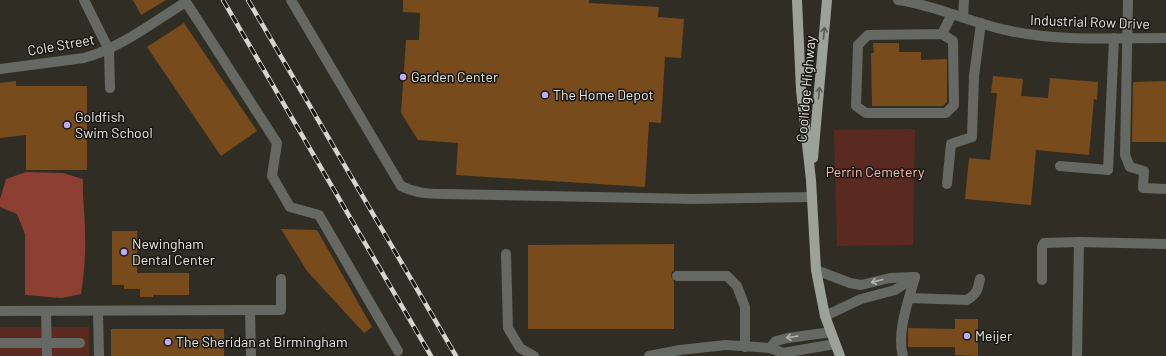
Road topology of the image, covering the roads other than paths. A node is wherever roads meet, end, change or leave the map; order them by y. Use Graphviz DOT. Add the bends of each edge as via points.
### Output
graph roads {
  1 [pos="84,0"];
  2 [pos="291,0"];
  3 [pos="797,0"];
  4 [pos="827,0"];
  5 [pos="898,0"];
  6 [pos="964,0"];
  7 [pos="1128,0"];
  8 [pos="952,14"];
  9 [pos="964,17"];
  10 [pos="981,23"];
  11 [pos="942,34"];
  12 [pos="1114,38"];
  13 [pos="1128,38"];
  14 [pos="1166,38"];
  15 [pos="109,50"];
  16 [pos="0,69"];
  17 [pos="110,88"];
  18 [pos="1060,166"];
  19 [pos="812,180"];
  20 [pos="947,184"];
  21 [pos="1166,189"];
  22 [pos="812,197"];
  23 [pos="1078,242"];
  24 [pos="1166,244"];
  25 [pos="506,254"];
  26 [pos="816,270"];
  27 [pos="677,276"];
  28 [pos="916,277"];
  29 [pos="980,278"];
  30 [pos="281,279"];
  31 [pos="1042,280"];
  32 [pos="909,298"];
  33 [pos="250,310"];
  34 [pos="0,311"];
  35 [pos="46,311"];
  36 [pos="98,311"];
  37 [pos="825,316"];
  38 [pos="831,332"];
  39 [pos="47,342"];
  40 [pos="0,343"];
  41 [pos="80,343"];
  42 [pos="835,344"];
  43 [pos="745,346"];
  44 [pos="770,348"];
  45 [pos="398,351"];
  46 [pos="784,354"];
  47 [pos="47,356"];
  48 [pos="99,356"];
  49 [pos="251,356"];
  50 [pos="534,356"];
  51 [pos="652,356"];
  52 [pos="840,356"];
  53 [pos="903,356"];
  54 [pos="1077,356"];
  1 -- 15 [label="street"];
  2 -- 22 [label="street" via="401,186 410,190 431,194 694,199"];
  3 -- 19 [label="main road, Coolidge Highway" via="801,90"];
  19 -- 4 [label="main road, Coolidge Highway, one-way"];
  5 -- 8 [label="street, Industrial Row Drive"];
  6 -- 9 [label="street"];
  7 -- 13 [label="street"];
  8 -- 9 [label="street, Industrial Row Drive"];
  8 -- 11 [label="street"];
  9 -- 10 [label="street, Industrial Row Drive"];
  10 -- 12 [label="street, Industrial Row Drive" via="1044,37"];
  10 -- 20 [label="street" via="974,76 972,137 951,144"];
  11 -- 11 [label="street" via="868,35 858,45 856,106 866,113 946,113 954,105 953,42"];
  12 -- 13 [label="street, Industrial Row Drive"];
  12 -- 18 [label="street" via="1108,170"];
  13 -- 14 [label="street, Industrial Row Drive"];
  13 -- 21 [label="street" via="1125,155 1130,167 1144,171 1143,188"];
  15 -- 16 [label="street, Cole Street" via="84,58"];
  15 -- 17 [label="street"];
  15 -- 45 [label="street, Cole Street" via="186,2 277,143 272,176 290,207 319,214"];
  19 -- 22 [label="main road, Coolidge Highway"];
  22 -- 26 [label="main road, Coolidge Highway"];
  23 -- 24 [label="street"];
  23 -- 31 [label="street" via="1044,243"];
  23 -- 54 [label="street"];
  25 -- 50 [label="street" via="508,328 520,348"];
  28 -- 26 [label="street, one-way" via="890,278 861,285"];
  26 -- 37 [label="main road, Coolidge Highway"];
  27 -- 43 [label="street" via="727,276 737,286 745,307"];
  28 -- 32 [label="street"];
  28 -- 37 [label="street" via="895,290 861,300"];
  29 -- 32 [label="street" via="978,290 967,300"];
  30 -- 33 [label="street" via="281,310"];
  32 -- 53 [label="street" via="901,331"];
  33 -- 36 [label="street"];
  33 -- 49 [label="street"];
  34 -- 35 [label="street"];
  35 -- 36 [label="street"];
  35 -- 39 [label="street"];
  36 -- 48 [label="street"];
  37 -- 38 [label="main road, Coolidge Highway"];
  38 -- 42 [label="main road, Coolidge Highway"];
  38 -- 44 [label="street, one-way" via="776,341"];
  39 -- 40 [label="street"];
  39 -- 41 [label="street"];
  39 -- 47 [label="street"];
  42 -- 46 [label="street"];
  42 -- 52 [label="main road, Coolidge Highway"];
  43 -- 44 [label="street"];
  43 -- 51 [label="street" via="726,345"];
  44 -- 46 [label="street"];
}
